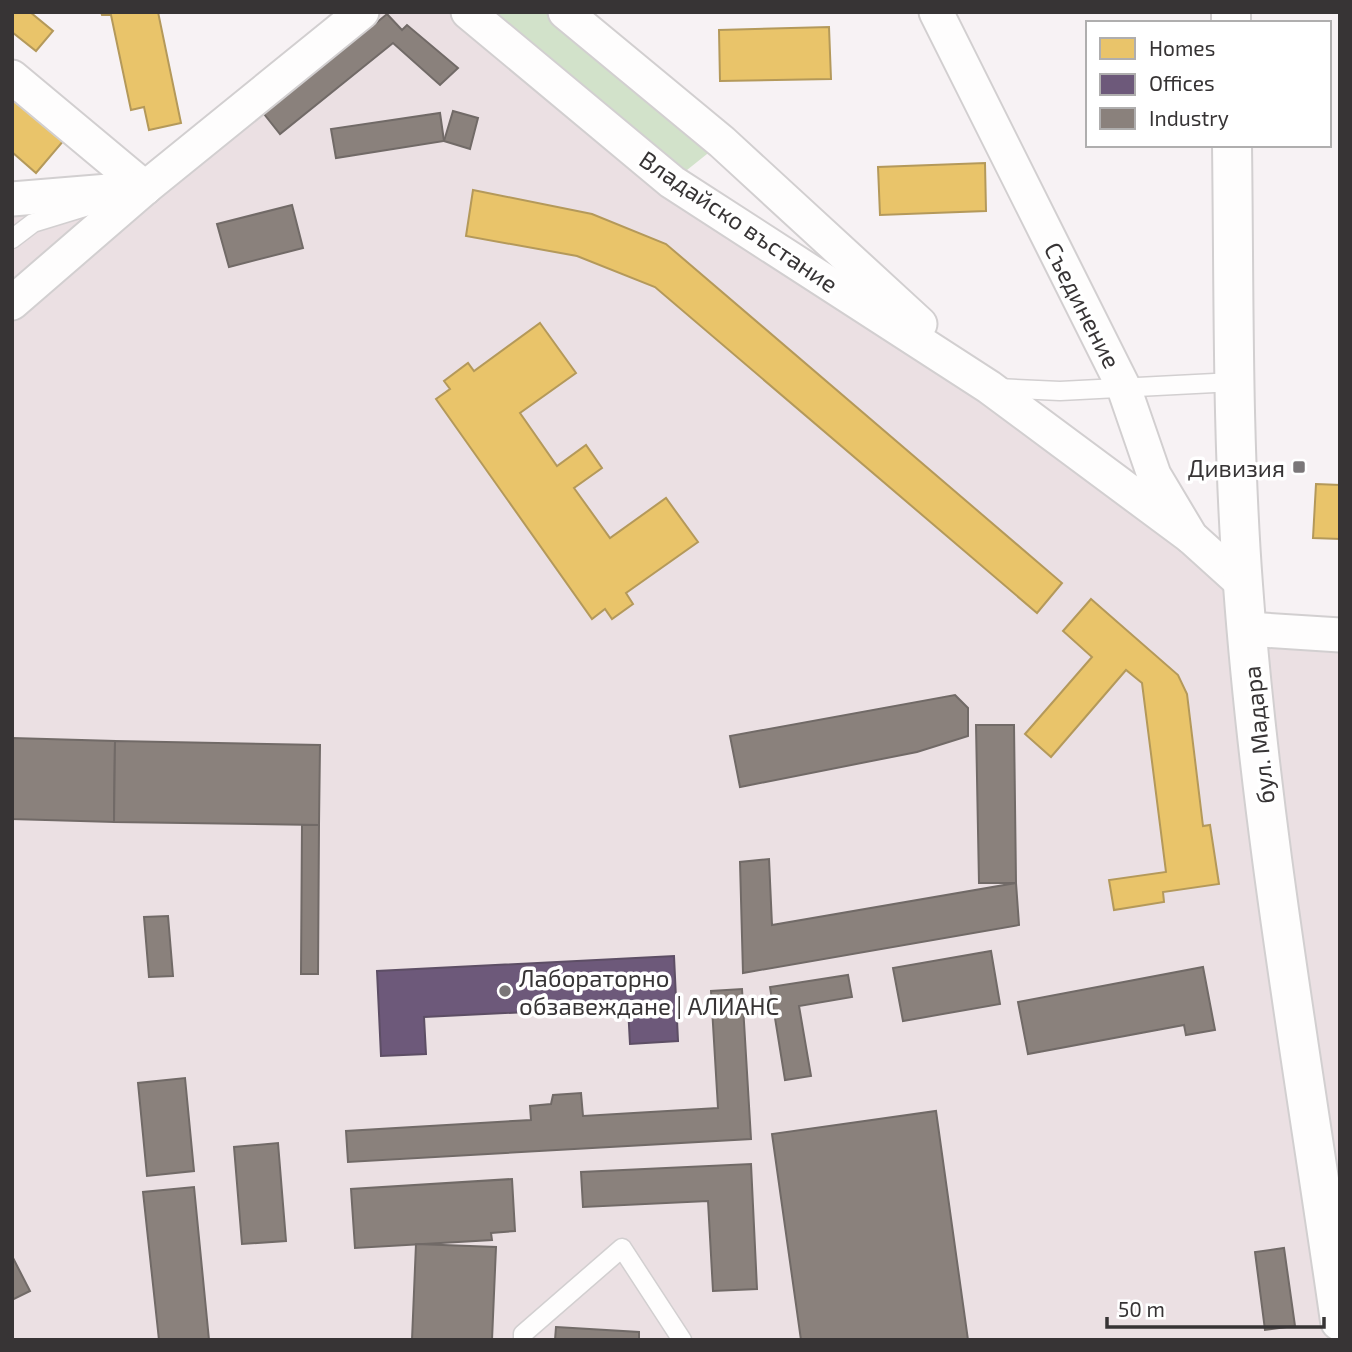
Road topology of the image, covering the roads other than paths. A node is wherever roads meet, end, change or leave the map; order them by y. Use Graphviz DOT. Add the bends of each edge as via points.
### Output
graph roads {
  1 [pos="362,12"];
  2 [pos="468,12"];
  3 [pos="565,12"];
  4 [pos="936,12"];
  5 [pos="12,77"];
  6 [pos="1232,147"];
  7 [pos="145,188"];
  8 [pos="12,199"];
  9 [pos="12,239"];
  10 [pos="12,303"];
  11 [pos="1234,382"];
  12 [pos="989,387"];
  13 [pos="1124,388"];
  14 [pos="1191,537"];
  15 [pos="1243,584"];
  16 [pos="1247,629"];
  17 [pos="1340,635"];
  18 [pos="1340,1321"];
  19 [pos="523,1340"];
  20 [pos="682,1340"];
  1 -- 7 [label="street"];
  2 -- 12 [label="street, Владайско въстание" via="672,182"];
  3 -- 12 [label="street, Владайско въстание" via="722,142"];
  4 -- 13 [label="street, Съединение"];
  5 -- 7 [label="street"];
  6 -- 11 [label="main road, бул. Мадара"];
  7 -- 8 [label="street"];
  7 -- 9 [label="lane" via="33,223"];
  7 -- 10 [label="street"];
  11 -- 13 [label="lane"];
  11 -- 15 [label="main road, бул. Мадара"];
  12 -- 13 [label="lane"];
  12 -- 14 [label="street, Владайско въстание"];
  13 -- 14 [label="street, Съединение" via="1154,475"];
  14 -- 15 [label="street, Съединение"];
  15 -- 16 [label="main road, бул. Мадара"];
  16 -- 17 [label="street"];
  16 -- 18 [label="main road, бул. Мадара" via="1262,779"];
  19 -- 20 [label="lane" via="523,1334 622,1248"];
}
